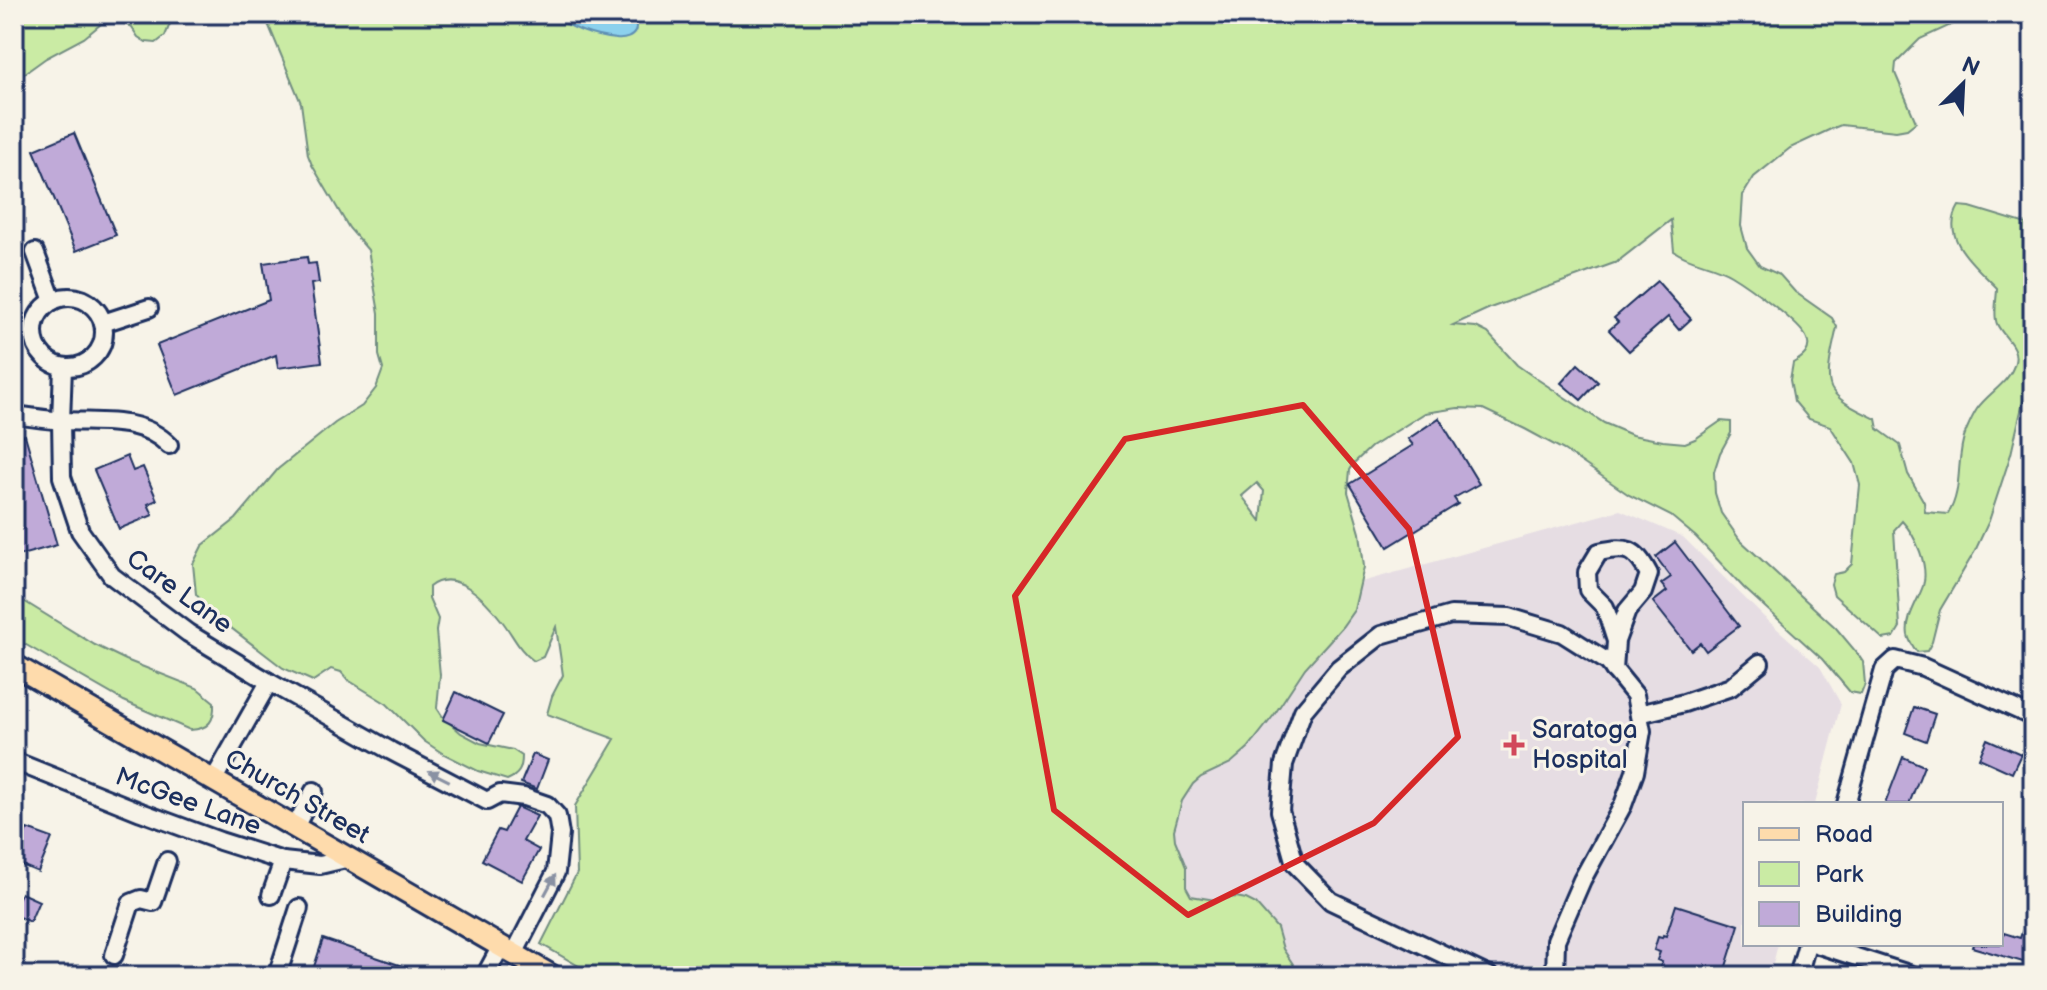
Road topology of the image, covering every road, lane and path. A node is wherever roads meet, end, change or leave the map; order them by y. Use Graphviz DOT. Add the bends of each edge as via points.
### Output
graph roads {
  1 [pos="35,252"];
  2 [pos="53,301"];
  3 [pos="149,308"];
  4 [pos="103,323"];
  5 [pos="63,367"];
  6 [pos="14,415"];
  7 [pos="61,421"];
  8 [pos="169,445"];
  9 [pos="1616,641"];
  10 [pos="1760,663"];
  11 [pos="14,665"];
  12 [pos="1614,670"];
  13 [pos="269,682"];
  14 [pos="1639,714"];
  15 [pos="2033,717"];
  16 [pos="14,761"];
  17 [pos="214,779"];
  18 [pos="314,791"];
  19 [pos="1847,802"];
  20 [pos="295,827"];
  21 [pos="350,858"];
  22 [pos="167,861"];
  23 [pos="283,861"];
  24 [pos="271,895"];
  25 [pos="299,908"];
  26 [pos="1806,946"];
  27 [pos="1822,946"];
  28 [pos="507,950"];
  29 [pos="114,955"];
  30 [pos="277,976"];
  31 [pos="485,976"];
  32 [pos="552,976"];
  33 [pos="1489,976"];
  34 [pos="1555,976"];
  35 [pos="1798,976"];
  36 [pos="1915,976"];
  1 -- 2 [label="street"];
  2 -- 4 [label="street" via="83,300"];
  2 -- 5 [label="street" via="38,316 34,337 44,357"];
  3 -- 4 [label="street"];
  4 -- 5 [label="street" via="102,346 95,355 86,363"];
  5 -- 7 [label="street, Care Lane"];
  6 -- 7 [label="street"];
  7 -- 8 [label="street" via="145,428"];
  7 -- 13 [label="street, Care Lane" via="62,477 80,531 112,576 188,633"];
  9 -- 9 [label="street" via="1649,574 1640,557 1620,548 1599,552 1587,572 1588,590 1605,607"];
  9 -- 12 [label="street"];
  10 -- 14 [label="street" via="1731,687"];
  11 -- 17 [label="main road, Church Street"];
  12 -- 14 [label="street" via="1635,695"];
  12 -- 33 [label="street" via="1562,633 1509,617 1451,615 1381,635 1339,668 1303,711 1284,764 1280,811 1295,864 1331,901"];
  13 -- 17 [label="street"];
  28 -- 13 [label="street, Care Lane, one-way" via="556,872 557,816 547,805 524,797 500,794 487,801"];
  14 -- 34 [label="street" via="1642,731 1635,772 1556,940"];
  15 -- 19 [label="street" via="1923,667 1895,660 1884,670"];
  16 -- 23 [label="street, McGee Lane"];
  17 -- 20 [label="main road, Church Street"];
  18 -- 20 [label="street"];
  20 -- 21 [label="main road, Church Street"];
  21 -- 23 [label="street, McGee Lane" via="320,865"];
  21 -- 28 [label="main road, Church Street"];
  22 -- 29 [label="street" via="153,902 131,903"];
  23 -- 24 [label="street"];
  25 -- 30 [label="street"];
  26 -- 35 [label="street"];
  27 -- 36 [label="street"];
  28 -- 31 [label="street"];
  28 -- 32 [label="main road, Church Street"];
}
